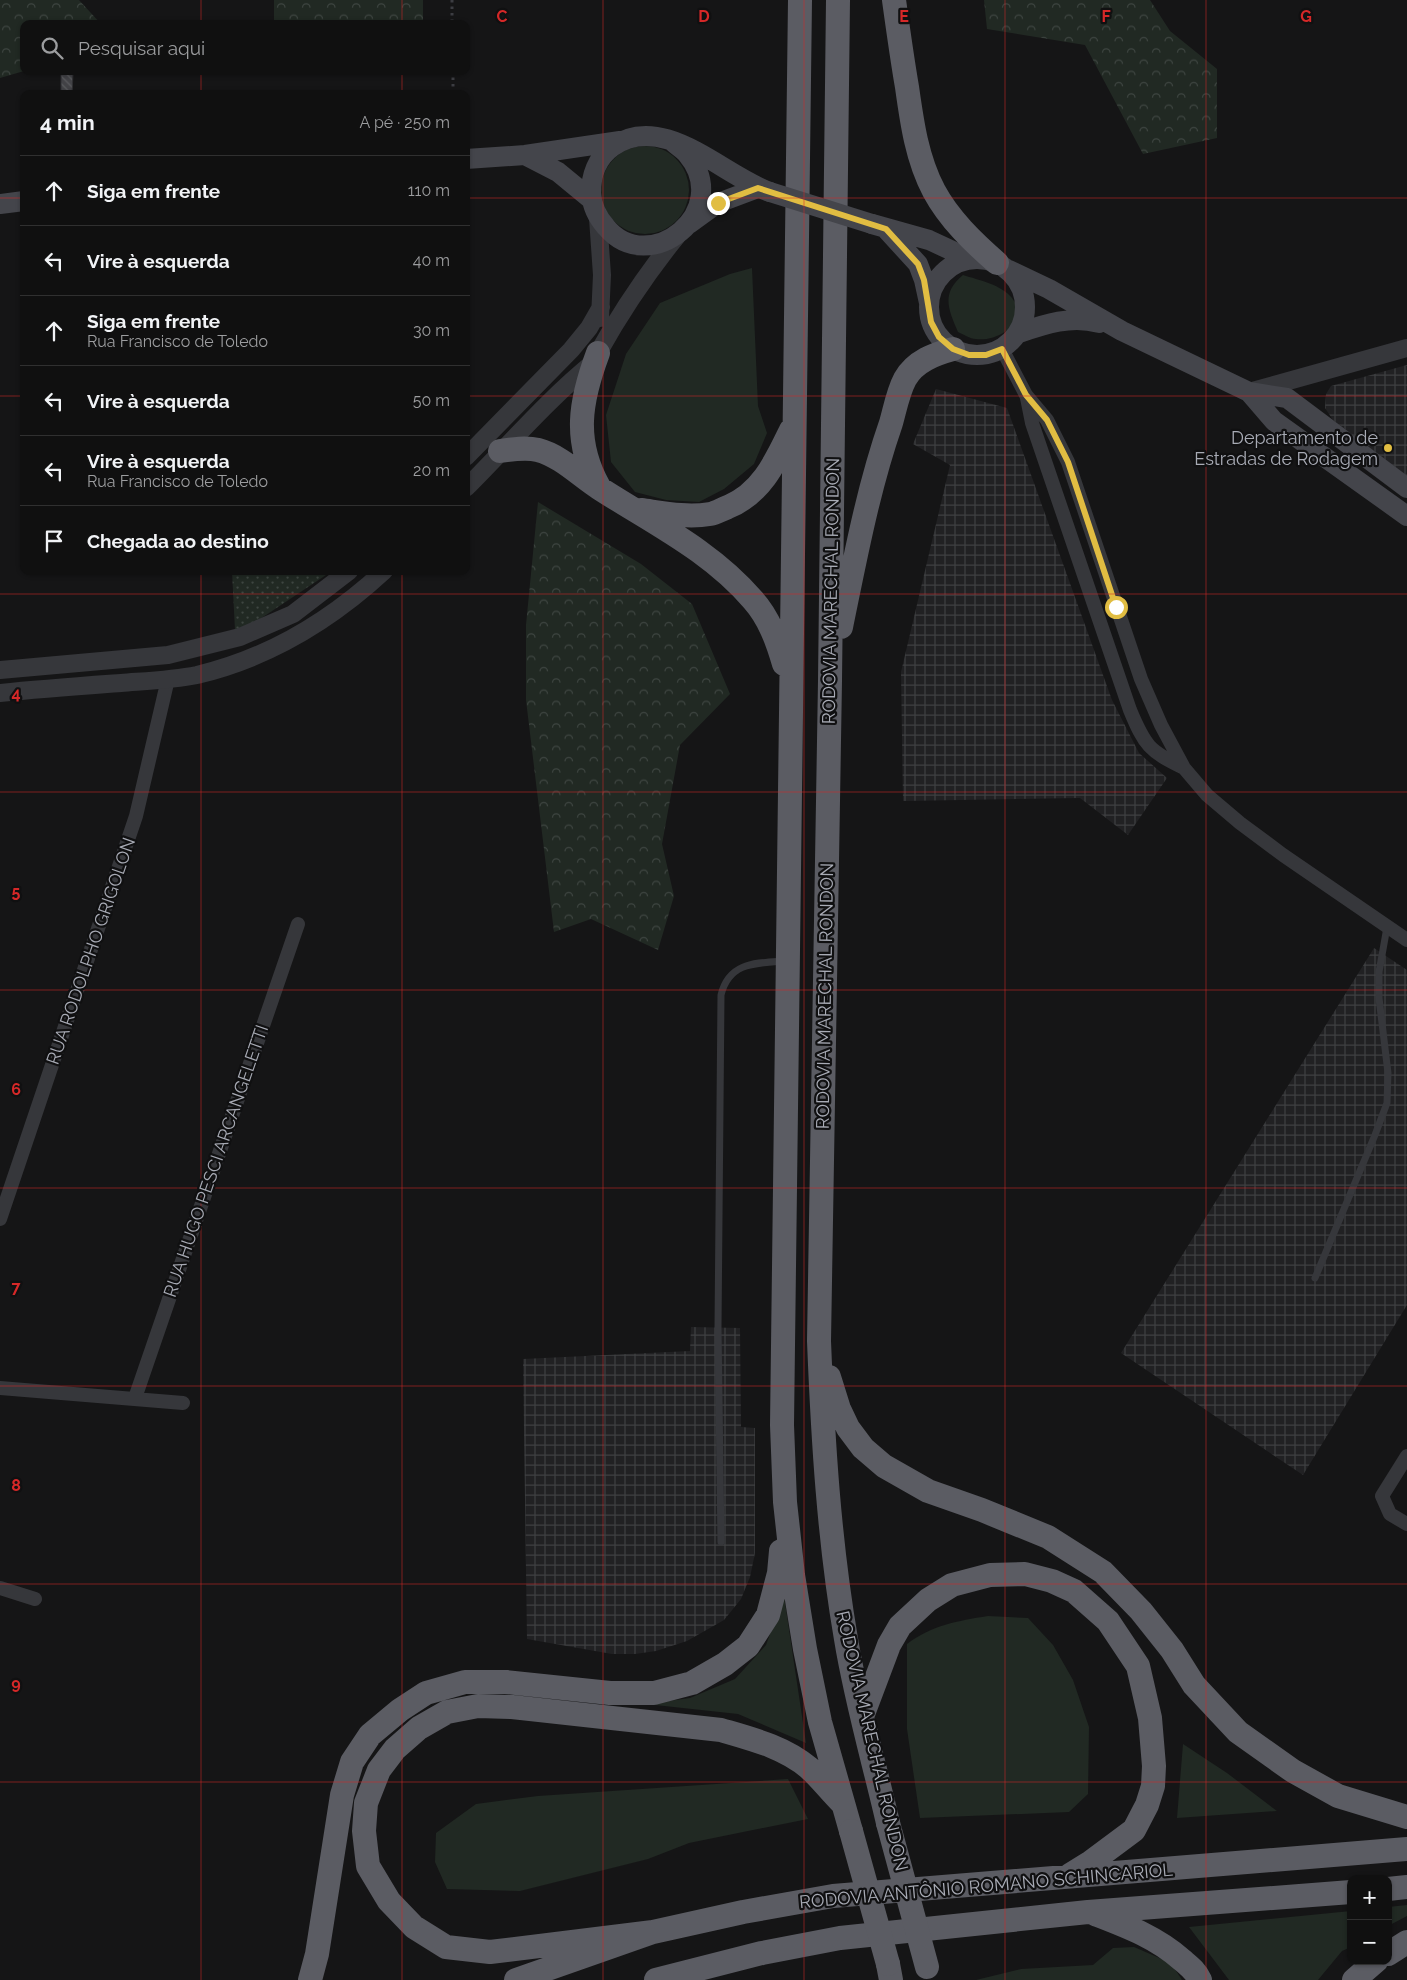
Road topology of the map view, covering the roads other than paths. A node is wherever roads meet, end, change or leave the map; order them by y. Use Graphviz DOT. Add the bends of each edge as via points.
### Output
graph roads {
  1 [pos="800,0"];
  2 [pos="838,0"];
  3 [pos="894,0"];
  4 [pos="620,141"];
  5 [pos="673,142"];
  6 [pos="525,155"];
  7 [pos="470,159"];
  8 [pos="764,190"];
  9 [pos="592,200"];
  10 [pos="20,202"];
  11 [pos="0,204"];
  12 [pos="598,218"];
  13 [pos="879,226"];
  14 [pos="683,230"];
  15 [pos="970,259"];
  16 [pos="1003,266"];
  17 [pos="929,304"];
  18 [pos="601,307"];
  19 [pos="1122,331"];
  20 [pos="1019,333"];
  21 [pos="1407,348"];
  22 [pos="953,349"];
  23 [pos="1002,349"];
  24 [pos="596,357"];
  25 [pos="1249,392"];
  26 [pos="1026,395"];
  27 [pos="794,424"];
  28 [pos="500,451"];
  29 [pos="470,452"];
  30 [pos="470,484"];
  31 [pos="600,488"];
  32 [pos="1407,488"];
  33 [pos="636,509"];
  34 [pos="1407,516"];
  35 [pos="1094,540"];
  36 [pos="1076,548"];
  37 [pos="344,575"];
  38 [pos="375,575"];
  39 [pos="1116,607"];
  40 [pos="1098,614"];
  41 [pos="4,669"];
  42 [pos="168,679"];
  43 [pos="830,680"];
  44 [pos="791,686"];
  45 [pos="0,694"];
  46 [pos="1184,768"];
  47 [pos="298,924"];
  48 [pos="1388,927"];
  49 [pos="1407,940"];
  50 [pos="787,961"];
  51 [pos="0,1219"];
  52 [pos="1315,1278"];
  53 [pos="819,1341"];
  54 [pos="0,1388"];
  55 [pos="135,1398"];
  56 [pos="183,1402"];
  57 [pos="1407,1456"];
  58 [pos="785,1502"];
  59 [pos="1407,1524"];
  60 [pos="721,1542"];
  61 [pos="0,1588"];
  62 [pos="35,1599"];
  63 [pos="863,1714"];
  64 [pos="844,1805"];
  65 [pos="1407,1817"];
  66 [pos="1407,1849"];
  67 [pos="1066,1877"];
  68 [pos="1407,1887"];
  69 [pos="1392,1889"];
  70 [pos="1347,1892"];
  71 [pos="1088,1912"];
  72 [pos="653,1932"];
  73 [pos="1407,1942"];
  74 [pos="1392,1951"];
  75 [pos="1371,1965"];
  76 [pos="929,1973"];
  77 [pos="890,1974"];
  78 [pos="310,1980"];
  79 [pos="516,1980"];
  80 [pos="656,1980"];
  81 [pos="1200,1980"];
  82 [pos="1354,1980"];
  1 -- 27 [label="highway"];
  2 -- 43 [label="highway, RODOVIA MARECHAL RONDON"];
  3 -- 16 [label="highway" via="919,155 934,191 950,215 972,241"];
  4 -- 5 [label="main road" via="638,135 656,136"];
  4 -- 6 [label="main road"];
  4 -- 9 [label="main road" via="606,151 596,166 591,182"];
  5 -- 8 [label="main road"];
  5 -- 14 [label="main road" via="687,154 697,170 701,189 698,209"];
  6 -- 7 [label="main road"];
  6 -- 9 [label="main road" via="558,172"];
  8 -- 13 [label="main road, bridge"];
  8 -- 14 [label="main road" via="718,203"];
  9 -- 12 [label="main road"];
  10 -- 11 [label="main road"];
  12 -- 14 [label="main road" via="610,232 643,246 661,243"];
  12 -- 18 [label="street"];
  13 -- 15 [label="main road" via="929,240"];
  13 -- 17 [label="main road" via="918,264"];
  14 -- 24 [label="street" via="630,298"];
  15 -- 16 [label="main road" via="983,259"];
  15 -- 17 [label="main road" via="946,270 932,291"];
  16 -- 19 [label="main road"];
  16 -- 20 [label="main road" via="1022,288 1025,300 1025,317"];
  17 -- 22 [label="main road" via="931,322 939,337"];
  18 -- 24 [label="street"];
  18 -- 29 [label="street" via="571,350"];
  19 -- 20 [label="main road" via="1086,319 1048,323"];
  19 -- 25 [label="main road"];
  20 -- 23 [label="main road"];
  21 -- 25 [label="street"];
  22 -- 23 [label="main road" via="969,355 986,355"];
  22 -- 43 [label="highway" via="923,361 905,379 884,441 861,533"];
  23 -- 26 [label="street"];
  24 -- 28 [label="street"];
  24 -- 31 [label="highway" via="582,410 582,432 589,469"];
  25 -- 32 [label="main road" via="1286,398"];
  25 -- 34 [label="main road" via="1274,421"];
  26 -- 35 [label="street" via="1047,420 1068,462"];
  26 -- 36 [label="street" via="1032,423"];
  27 -- 33 [label="highway" via="769,473 756,490 736,504 711,514 694,515"];
  27 -- 44 [label="highway"];
  28 -- 30 [label="street"];
  28 -- 31 [label="highway" via="539,450"];
  31 -- 33 [label="highway"];
  33 -- 44 [label="highway" via="700,552 754,601 774,632"];
  35 -- 36 [label="street"];
  35 -- 39 [label="street"];
  36 -- 40 [label="street"];
  37 -- 41 [label="street" via="292,614 240,637 168,655"];
  38 -- 42 [label="street" via="337,611 297,637 250,659 196,675"];
  39 -- 40 [label="street"];
  39 -- 46 [label="street" via="1141,679"];
  40 -- 46 [label="street" via="1140,733 1150,749"];
  41 -- 45 [label="street"];
  42 -- 45 [label="street"];
  42 -- 51 [label="street, RUA RODOLPHO GRIGOLON" via="136,816"];
  43 -- 53 [label="highway, RODOVIA MARECHAL RONDON"];
  44 -- 50 [label="highway"];
  46 -- 48 [label="street" via="1207,795 1240,823"];
  47 -- 55 [label="street, RUA HUGO PESCI ARCANGELETTI"];
  48 -- 49 [label="street"];
  48 -- 52 [label="lane" via="1379,972 1388,1074 1386,1103"];
  50 -- 58 [label="highway" via="782,1340"];
  50 -- 60 [label="lane" via="755,963 732,973 724,982 721,995 718,1327"];
  53 -- 63 [label="highway, RODOVIA MARECHAL RONDON" via="832,1540 846,1640"];
  53 -- 65 [label="highway" via="839,1410 848,1428 863,1448 884,1466 928,1491 1048,1537 1103,1572 1141,1611 1194,1685 1238,1732 1293,1772 1338,1796"];
  54 -- 55 [label="street"];
  55 -- 56 [label="street"];
  57 -- 59 [label="street" via="1382,1496 1390,1514"];
  58 -- 64 [label="highway" via="805,1649 820,1722"];
  58 -- 78 [label="highway" via="779,1573 768,1615 748,1646 726,1664 692,1683 654,1693 610,1693 506,1682 465,1682 426,1693 370,1735 352,1762 342,1795"];
  61 -- 62 [label="street"];
  63 -- 67 [label="highway" via="889,1645 900,1626 928,1600 952,1585 990,1575 1025,1574 1052,1580 1074,1591 1108,1621 1138,1666 1150,1718 1154,1766 1153,1786 1134,1830"];
  63 -- 76 [label="highway, RODOVIA MARECHAL RONDON, bridge" via="888,1823"];
  64 -- 72 [label="highway" via="809,1769 790,1755 747,1737 721,1730 512,1708 478,1706 447,1712 413,1733 379,1770 366,1803 364,1831 368,1866 389,1901 414,1927 446,1947 490,1952"];
  64 -- 77 [label="highway, bridge"];
  66 -- 67 [label="highway, RODOVIA ANTÔNIO ROMANO SCHINCARIOL"];
  67 -- 72 [label="highway, RODOVIA ANTÔNIO ROMANO SCHINCARIOL" via="833,1896"];
  68 -- 69 [label="highway"];
  70 -- 71 [label="highway, RODOVIA ANTÔNIO ROMANO SCHINCARIOL"];
  71 -- 80 [label="highway, RODOVIA ANTÔNIO ROMANO SCHINCARIOL" via="840,1938 762,1953"];
  71 -- 81 [label="highway" via="1166,1945"];
  72 -- 79 [label="highway, RODOVIA ANTÔNIO ROMANO SCHINCARIOL"];
  73 -- 74 [label="highway"];
  75 -- 82 [label="highway"];
}
